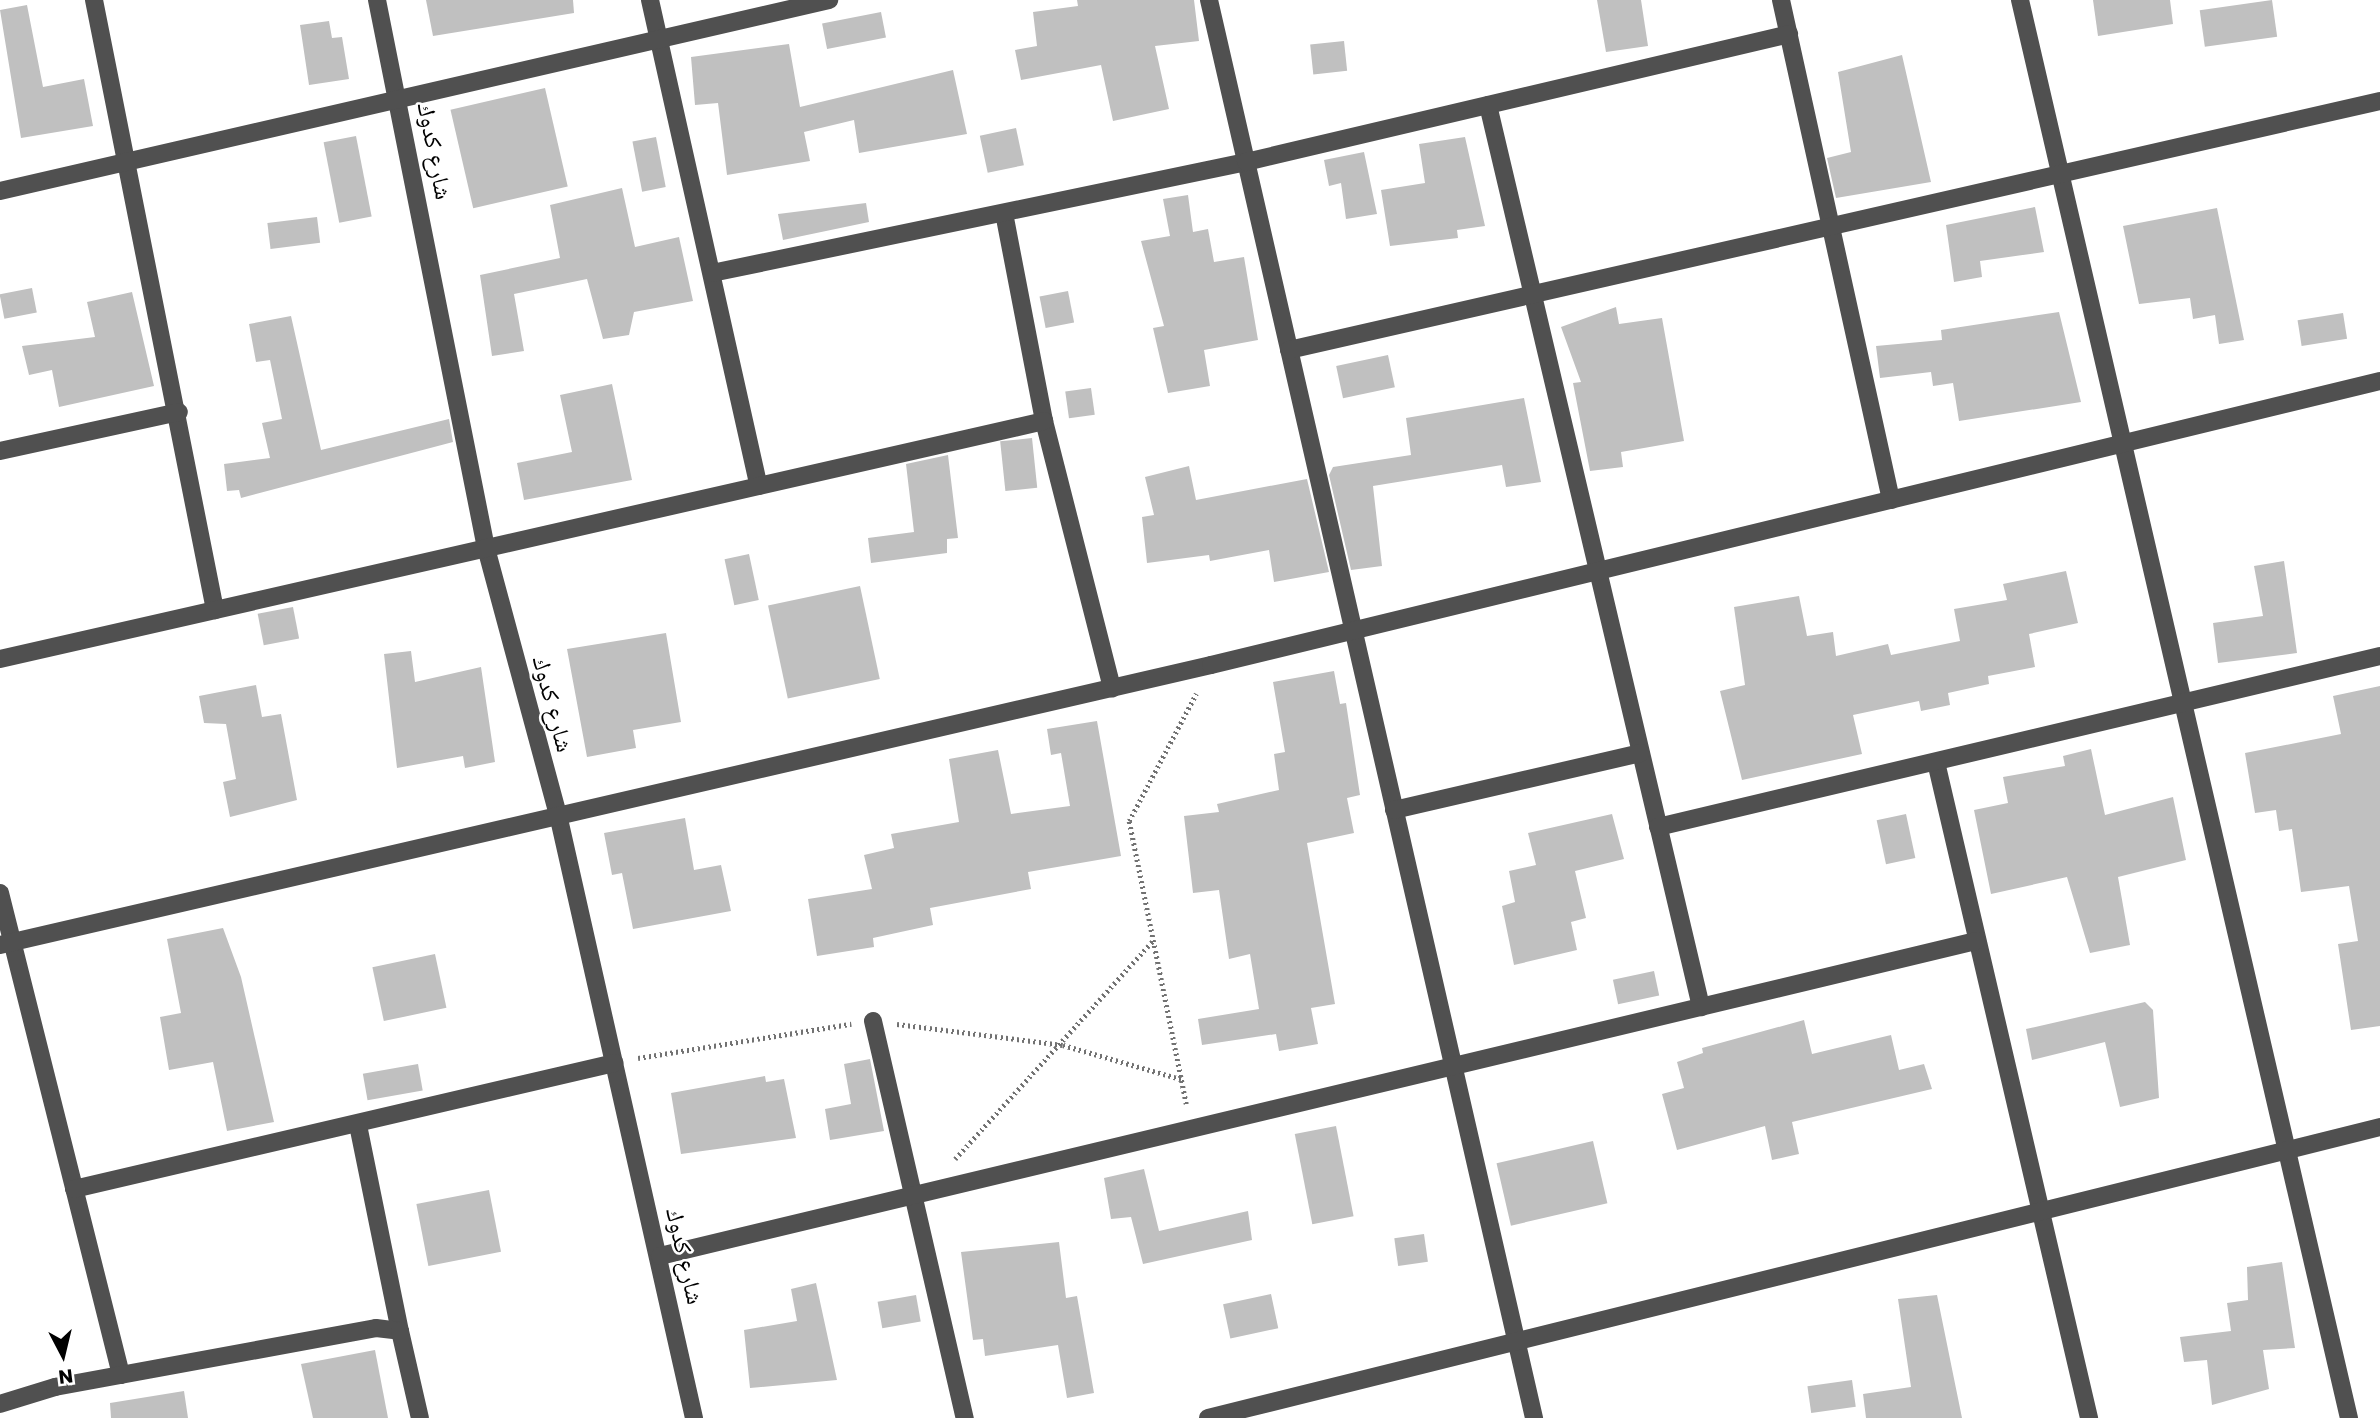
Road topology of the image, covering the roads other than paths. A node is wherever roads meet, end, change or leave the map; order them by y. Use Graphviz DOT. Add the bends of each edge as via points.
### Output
graph roads {
  1 [pos="94,0"];
  2 [pos="377,0"];
  3 [pos="650,0"];
  4 [pos="829,0"];
  5 [pos="1209,0"];
  6 [pos="1781,0"];
  7 [pos="2020,0"];
  8 [pos="1789,34"];
  9 [pos="659,39"];
  10 [pos="400,99"];
  11 [pos="2380,101"];
  12 [pos="1488,105"];
  13 [pos="123,162"];
  14 [pos="1246,162"];
  15 [pos="2062,178"];
  16 [pos="0,191"];
  17 [pos="1004,213"];
  18 [pos="1831,228"];
  19 [pos="712,274"];
  20 [pos="1532,292"];
  21 [pos="1289,350"];
  22 [pos="2380,381"];
  23 [pos="179,412"];
  24 [pos="1044,421"];
  25 [pos="2123,443"];
  26 [pos="0,451"];
  27 [pos="759,486"];
  28 [pos="1891,499"];
  29 [pos="486,548"];
  30 [pos="1598,571"];
  31 [pos="215,610"];
  32 [pos="1353,631"];
  33 [pos="2380,656"];
  34 [pos="0,659"];
  35 [pos="1112,688"];
  36 [pos="2185,705"];
  37 [pos="1641,753"];
  38 [pos="1936,762"];
  39 [pos="1394,810"];
  40 [pos="559,819"];
  41 [pos="1658,827"];
  42 [pos="0,893"];
  43 [pos="1976,941"];
  44 [pos="6,943"];
  45 [pos="1701,1007"];
  46 [pos="873,1021"];
  47 [pos="614,1063"];
  48 [pos="1453,1066"];
  49 [pos="358,1125"];
  50 [pos="2380,1127"];
  51 [pos="2288,1148"];
  52 [pos="74,1189"];
  53 [pos="919,1194"];
  54 [pos="2042,1214"];
  55 [pos="660,1256"];
  56 [pos="400,1331"];
  57 [pos="1516,1340"];
  58 [pos="121,1375"];
  59 [pos="0,1404"];
  60 [pos="420,1418"];
  61 [pos="694,1418"];
  62 [pos="965,1418"];
  63 [pos="1208,1418"];
  64 [pos="1534,1418"];
  65 [pos="2089,1418"];
  66 [pos="2349,1418"];
  1 -- 13 [label="street"];
  2 -- 10 [label="street, شارع كدوك"];
  3 -- 9 [label="street"];
  4 -- 9 [label="street"];
  5 -- 14 [label="street"];
  6 -- 8 [label="street"];
  7 -- 15 [label="street"];
  8 -- 12 [label="street"];
  8 -- 18 [label="street"];
  9 -- 10 [label="street"];
  9 -- 19 [label="street"];
  10 -- 13 [label="street"];
  10 -- 29 [label="street, شارع كدوك"];
  11 -- 15 [label="street"];
  12 -- 14 [label="street"];
  12 -- 20 [label="street"];
  13 -- 16 [label="street"];
  13 -- 23 [label="street"];
  14 -- 17 [label="street"];
  14 -- 21 [label="street"];
  15 -- 18 [label="street"];
  15 -- 25 [label="street"];
  17 -- 19 [label="street"];
  17 -- 24 [label="street"];
  18 -- 20 [label="street"];
  18 -- 28 [label="street"];
  19 -- 27 [label="street"];
  20 -- 21 [label="street"];
  20 -- 30 [label="street"];
  21 -- 32 [label="street"];
  22 -- 25 [label="street"];
  23 -- 26 [label="street"];
  23 -- 31 [label="street"];
  24 -- 27 [label="street"];
  24 -- 35 [label="street"];
  25 -- 28 [label="street"];
  25 -- 36 [label="street"];
  27 -- 29 [label="street"];
  28 -- 30 [label="street"];
  29 -- 31 [label="street"];
  29 -- 40 [label="street, شارع كدوك"];
  30 -- 32 [label="street"];
  30 -- 37 [label="street"];
  31 -- 34 [label="street"];
  32 -- 35 [label="street"];
  32 -- 39 [label="street"];
  33 -- 36 [label="street"];
  35 -- 40 [label="street"];
  36 -- 38 [label="street"];
  36 -- 51 [label="street"];
  37 -- 39 [label="street"];
  37 -- 41 [label="street"];
  38 -- 41 [label="street"];
  38 -- 43 [label="street"];
  39 -- 48 [label="street"];
  40 -- 44 [label="street"];
  40 -- 47 [label="street, شارع كدوك"];
  41 -- 45 [label="street"];
  42 -- 44 [label="street"];
  43 -- 45 [label="street"];
  43 -- 54 [label="street"];
  44 -- 52 [label="street"];
  45 -- 48 [label="street"];
  46 -- 53 [label="street"];
  47 -- 49 [label="street"];
  47 -- 55 [label="street, شارع كدوك"];
  48 -- 53 [label="street"];
  48 -- 57 [label="street"];
  49 -- 52 [label="street"];
  49 -- 56 [label="street"];
  50 -- 51 [label="street"];
  51 -- 54 [label="street"];
  51 -- 66 [label="street"];
  52 -- 58 [label="street"];
  53 -- 55 [label="street"];
  53 -- 62 [label="street"];
  54 -- 57 [label="street"];
  54 -- 65 [label="street"];
  55 -- 61 [label="street, شارع كدوك"];
  56 -- 58 [label="street" via="376,1328"];
  56 -- 60 [label="street"];
  57 -- 63 [label="street"];
  57 -- 64 [label="street"];
  58 -- 59 [label="street"];
}
